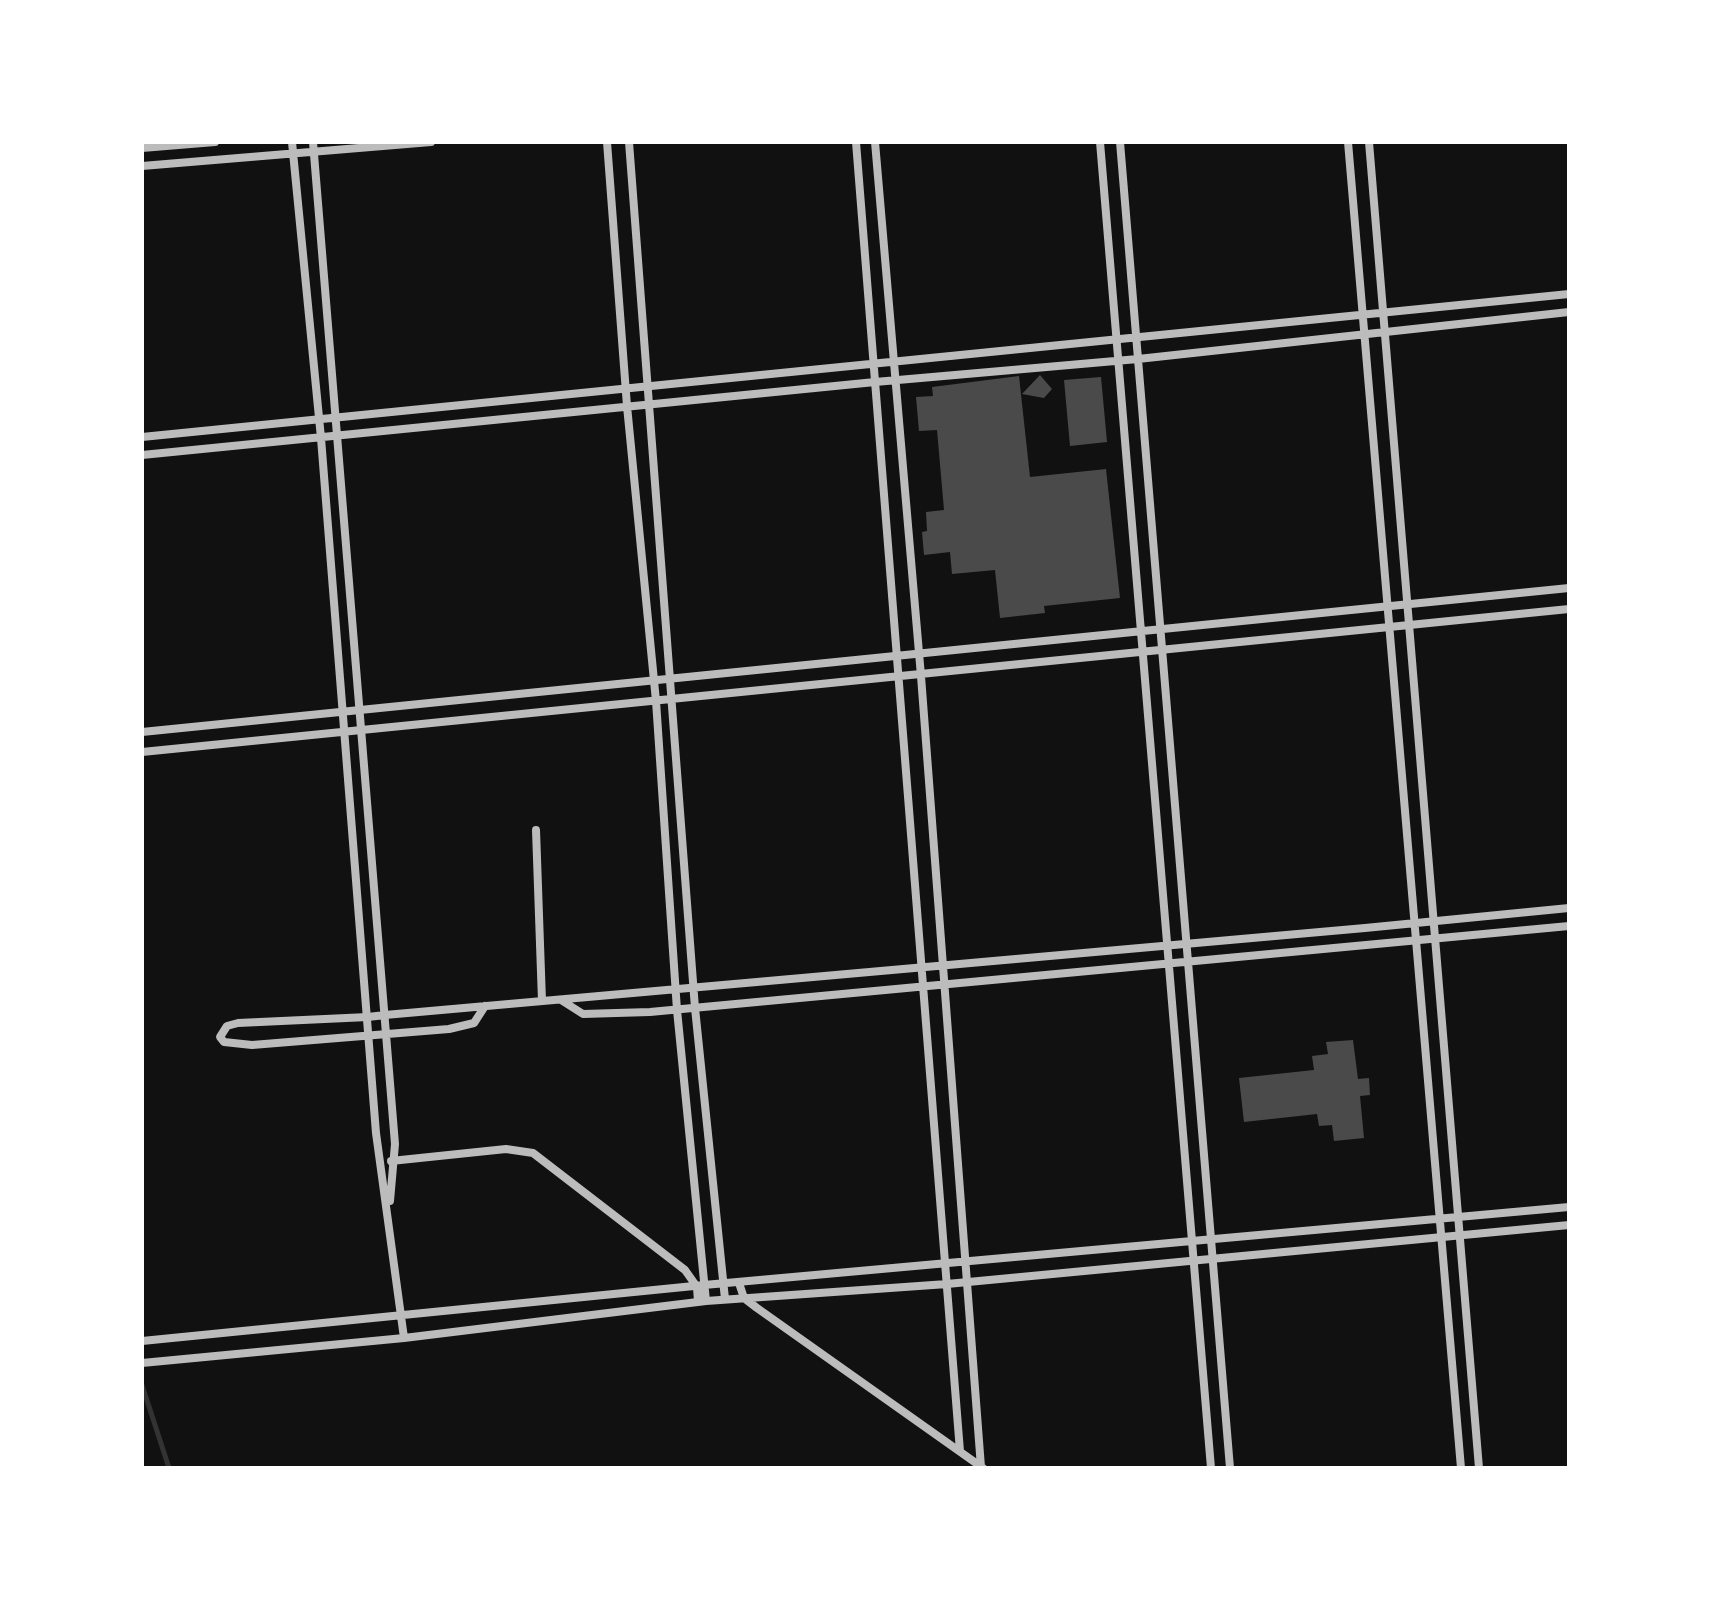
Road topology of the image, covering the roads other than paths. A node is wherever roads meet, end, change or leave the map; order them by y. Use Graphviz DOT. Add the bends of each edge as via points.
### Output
graph roads {
  1 [pos="215,142"];
  2 [pos="292,142"];
  3 [pos="431,142"];
  4 [pos="607,142"];
  5 [pos="629,142"];
  6 [pos="856,142"];
  7 [pos="875,142"];
  8 [pos="1100,142"];
  9 [pos="1120,142"];
  10 [pos="1348,142"];
  11 [pos="1369,142"];
  12 [pos="314,147"];
  13 [pos="142,148"];
  14 [pos="294,154"];
  15 [pos="142,166"];
  16 [pos="1569,294"];
  17 [pos="1383,312"];
  18 [pos="1569,312"];
  19 [pos="1365,314"];
  20 [pos="1385,331"];
  21 [pos="1367,333"];
  22 [pos="1136,340"];
  23 [pos="1116,342"];
  24 [pos="1138,359"];
  25 [pos="893,361"];
  26 [pos="1118,361"];
  27 [pos="873,363"];
  28 [pos="894,380"];
  29 [pos="875,382"];
  30 [pos="648,386"];
  31 [pos="626,388"];
  32 [pos="649,404"];
  33 [pos="627,406"];
  34 [pos="339,418"];
  35 [pos="319,420"];
  36 [pos="340,436"];
  37 [pos="142,437"];
  38 [pos="321,438"];
  39 [pos="142,455"];
  40 [pos="664,586"];
  41 [pos="1569,588"];
  42 [pos="645,590"];
  43 [pos="1406,605"];
  44 [pos="1386,607"];
  45 [pos="352,608"];
  46 [pos="333,609"];
  47 [pos="1569,609"];
  48 [pos="1408,624"];
  49 [pos="1389,626"];
  50 [pos="1159,630"];
  51 [pos="1141,632"];
  52 [pos="1161,650"];
  53 [pos="1142,652"];
  54 [pos="919,655"];
  55 [pos="899,656"];
  56 [pos="921,676"];
  57 [pos="671,677"];
  58 [pos="901,678"];
  59 [pos="654,679"];
  60 [pos="673,700"];
  61 [pos="656,701"];
  62 [pos="359,710"];
  63 [pos="340,711"];
  64 [pos="361,730"];
  65 [pos="342,731"];
  66 [pos="142,732"];
  67 [pos="142,752"];
  68 [pos="536,830"];
  69 [pos="1569,908"];
  70 [pos="1433,921"];
  71 [pos="1414,923"];
  72 [pos="1569,926"];
  73 [pos="1435,938"];
  74 [pos="1416,940"];
  75 [pos="1186,944"];
  76 [pos="1167,946"];
  77 [pos="1188,961"];
  78 [pos="1168,963"];
  79 [pos="941,966"];
  80 [pos="919,968"];
  81 [pos="942,984"];
  82 [pos="921,987"];
  83 [pos="695,988"];
  84 [pos="676,990"];
  85 [pos="561,1000"];
  86 [pos="542,1001"];
  87 [pos="485,1006"];
  88 [pos="695,1008"];
  89 [pos="677,1010"];
  90 [pos="385,1015"];
  91 [pos="368,1017"];
  92 [pos="369,1036"];
  93 [pos="387,1036"];
  94 [pos="1199,1100"];
  95 [pos="1180,1101"];
  96 [pos="395,1161"];
  97 [pos="381,1162"];
  98 [pos="1569,1207"];
  99 [pos="389,1209"];
  100 [pos="1458,1218"];
  101 [pos="1439,1219"];
  102 [pos="1569,1225"];
  103 [pos="1460,1235"];
  104 [pos="1441,1237"];
  105 [pos="1211,1241"];
  106 [pos="1191,1242"];
  107 [pos="1212,1259"];
  108 [pos="1193,1261"];
  109 [pos="966,1263"];
  110 [pos="946,1265"];
  111 [pos="968,1282"];
  112 [pos="739,1283"];
  113 [pos="947,1284"];
  114 [pos="724,1285"];
  115 [pos="700,1286"];
  116 [pos="744,1298"];
  117 [pos="725,1299"];
  118 [pos="702,1301"];
  119 [pos="402,1317"];
  120 [pos="1218,1328"];
  121 [pos="1199,1331"];
  122 [pos="404,1338"];
  123 [pos="142,1341"];
  124 [pos="142,1363"];
  125 [pos="960,1451"];
  126 [pos="982,1467"];
  127 [pos="1211,1468"];
  128 [pos="1230,1468"];
  129 [pos="1461,1468"];
  130 [pos="1479,1468"];
  1 -- 13 [label="street"];
  2 -- 14 [label="street"];
  3 -- 12 [label="street"];
  4 -- 31 [label="street"];
  5 -- 30 [label="street"];
  6 -- 27 [label="street"];
  7 -- 25 [label="street"];
  8 -- 23 [label="street"];
  9 -- 22 [label="street"];
  10 -- 19 [label="street"];
  11 -- 17 [label="street"];
  12 -- 14 [label="street"];
  12 -- 34 [label="street"];
  14 -- 15 [label="street"];
  14 -- 35 [label="street"];
  16 -- 17 [label="street"];
  17 -- 19 [label="street"];
  17 -- 20 [label="street"];
  18 -- 20 [label="street"];
  19 -- 21 [label="street"];
  19 -- 22 [label="street"];
  20 -- 21 [label="street"];
  20 -- 43 [label="street"];
  21 -- 24 [label="street"];
  21 -- 44 [label="street"];
  22 -- 23 [label="street"];
  22 -- 24 [label="street"];
  23 -- 25 [label="street"];
  23 -- 26 [label="street"];
  24 -- 26 [label="street"];
  24 -- 50 [label="street"];
  25 -- 27 [label="street"];
  25 -- 28 [label="street"];
  26 -- 28 [label="street"];
  26 -- 51 [label="street"];
  27 -- 29 [label="street"];
  27 -- 30 [label="street"];
  28 -- 29 [label="street"];
  28 -- 54 [label="street"];
  29 -- 32 [label="street"];
  29 -- 55 [label="street"];
  30 -- 31 [label="street"];
  30 -- 32 [label="street"];
  31 -- 33 [label="street"];
  31 -- 34 [label="street"];
  32 -- 33 [label="street"];
  32 -- 40 [label="street"];
  33 -- 36 [label="street"];
  33 -- 42 [label="street"];
  34 -- 35 [label="street"];
  34 -- 36 [label="street"];
  35 -- 37 [label="street"];
  35 -- 38 [label="street"];
  36 -- 38 [label="street"];
  36 -- 45 [label="street"];
  38 -- 39 [label="street"];
  38 -- 46 [label="street"];
  40 -- 42 [label="street"];
  40 -- 57 [label="street"];
  41 -- 43 [label="street"];
  42 -- 59 [label="street"];
  43 -- 44 [label="street"];
  43 -- 48 [label="street"];
  44 -- 49 [label="street"];
  44 -- 50 [label="street"];
  45 -- 46 [label="street"];
  45 -- 62 [label="street"];
  46 -- 63 [label="street"];
  47 -- 48 [label="street"];
  48 -- 49 [label="street"];
  48 -- 70 [label="street"];
  49 -- 52 [label="street"];
  49 -- 71 [label="street"];
  50 -- 51 [label="street"];
  50 -- 52 [label="street"];
  51 -- 53 [label="street"];
  51 -- 54 [label="street"];
  52 -- 53 [label="street"];
  52 -- 75 [label="street"];
  53 -- 56 [label="street"];
  53 -- 76 [label="street"];
  54 -- 55 [label="street"];
  54 -- 56 [label="street"];
  55 -- 57 [label="street"];
  55 -- 58 [label="street"];
  56 -- 58 [label="street"];
  56 -- 79 [label="street"];
  57 -- 59 [label="street"];
  57 -- 60 [label="street"];
  58 -- 60 [label="street"];
  58 -- 80 [label="street"];
  59 -- 61 [label="street"];
  59 -- 62 [label="street"];
  60 -- 61 [label="street"];
  60 -- 83 [label="street"];
  61 -- 64 [label="street"];
  61 -- 84 [label="street"];
  62 -- 63 [label="street"];
  62 -- 64 [label="street"];
  63 -- 65 [label="street"];
  63 -- 66 [label="street"];
  64 -- 65 [label="street"];
  64 -- 90 [label="street"];
  65 -- 67 [label="street"];
  65 -- 91 [label="street"];
  68 -- 86 [label="street"];
  69 -- 70 [label="street"];
  70 -- 71 [label="street"];
  70 -- 73 [label="street"];
  71 -- 74 [label="street"];
  71 -- 75 [label="street"];
  72 -- 73 [label="street"];
  73 -- 74 [label="street"];
  73 -- 100 [label="street"];
  74 -- 77 [label="street"];
  74 -- 101 [label="street"];
  75 -- 76 [label="street"];
  75 -- 77 [label="street"];
  76 -- 78 [label="street"];
  76 -- 79 [label="street"];
  77 -- 78 [label="street"];
  77 -- 94 [label="street"];
  78 -- 81 [label="street"];
  78 -- 95 [label="street"];
  79 -- 80 [label="street"];
  79 -- 81 [label="street"];
  80 -- 82 [label="street"];
  80 -- 83 [label="street"];
  81 -- 82 [label="street"];
  81 -- 109 [label="street"];
  82 -- 88 [label="street"];
  82 -- 110 [label="street"];
  83 -- 84 [label="street"];
  83 -- 88 [label="street"];
  84 -- 85 [label="street"];
  84 -- 89 [label="street"];
  85 -- 86 [label="street"];
  85 -- 89 [label="street" via="573,1010 596,1015"];
  86 -- 87 [label="street"];
  87 -- 90 [label="street"];
  87 -- 93 [label="street" via="467,1026"];
  88 -- 89 [label="street"];
  88 -- 114 [label="street"];
  89 -- 115 [label="street"];
  90 -- 91 [label="street"];
  90 -- 93 [label="street"];
  91 -- 92 [label="street"];
  91 -- 92 [label="street" via="238,1023 227,1026 220,1037 252,1045"];
  92 -- 93 [label="street"];
  92 -- 97 [label="street"];
  93 -- 96 [label="street"];
  94 -- 95 [label="street"];
  94 -- 105 [label="street"];
  95 -- 106 [label="street"];
  96 -- 97 [label="street"];
  96 -- 99 [label="street"];
  96 -- 115 [label="street" via="506,1149 533,1153"];
  97 -- 99 [label="street"];
  98 -- 100 [label="street"];
  99 -- 119 [label="street"];
  100 -- 101 [label="street"];
  100 -- 103 [label="street"];
  101 -- 104 [label="street"];
  101 -- 105 [label="street"];
  102 -- 103 [label="street"];
  103 -- 104 [label="street"];
  103 -- 130 [label="street"];
  104 -- 107 [label="street"];
  104 -- 129 [label="street"];
  105 -- 106 [label="street"];
  105 -- 107 [label="street"];
  106 -- 108 [label="street"];
  106 -- 109 [label="street"];
  107 -- 108 [label="street"];
  107 -- 120 [label="street"];
  108 -- 111 [label="street"];
  108 -- 121 [label="street"];
  109 -- 110 [label="street"];
  109 -- 111 [label="street"];
  110 -- 112 [label="street"];
  110 -- 113 [label="street"];
  111 -- 113 [label="street"];
  111 -- 126 [label="street"];
  112 -- 114 [label="street"];
  112 -- 116 [label="street"];
  113 -- 116 [label="street"];
  113 -- 125 [label="street"];
  114 -- 115 [label="street"];
  114 -- 117 [label="street"];
  115 -- 118 [label="street"];
  115 -- 119 [label="street"];
  116 -- 117 [label="street"];
  116 -- 125 [label="street"];
  117 -- 118 [label="street"];
  118 -- 122 [label="street"];
  119 -- 122 [label="street"];
  119 -- 123 [label="street"];
  120 -- 121 [label="street"];
  120 -- 128 [label="street"];
  121 -- 127 [label="street"];
  122 -- 124 [label="street"];
  125 -- 126 [label="street"];
}
